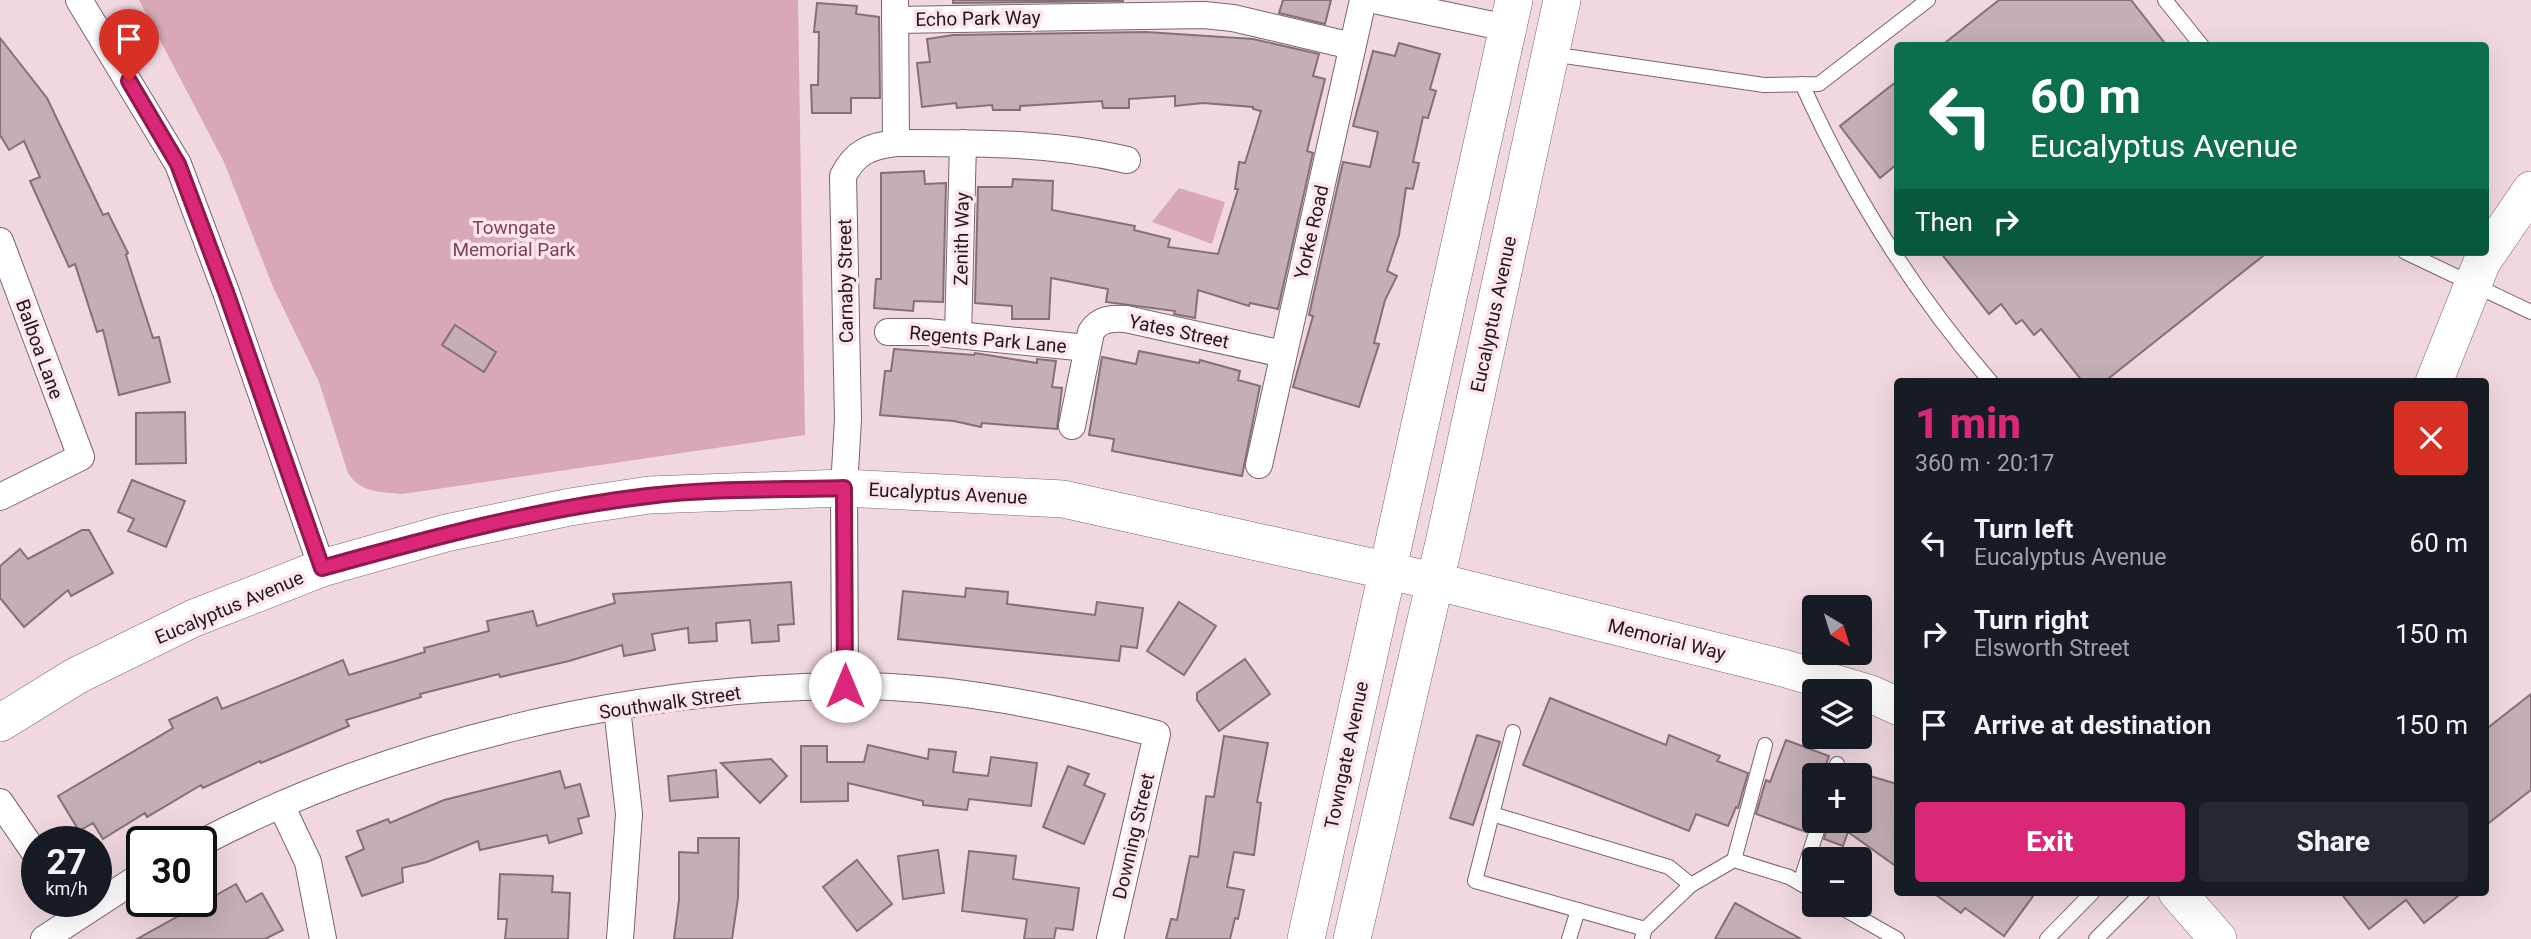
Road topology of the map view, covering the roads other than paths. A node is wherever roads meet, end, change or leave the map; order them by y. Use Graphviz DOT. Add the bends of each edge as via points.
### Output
graph roads {
  1 [pos="79,0"];
  2 [pos="1363,0"];
  3 [pos="1374,0"];
  4 [pos="1543,0"];
  5 [pos="1562,0"];
  6 [pos="1928,0"];
  7 [pos="2165,0"];
  8 [pos="895,10"];
  9 [pos="1510,14"];
  10 [pos="2199,42"];
  11 [pos="1352,46"];
  12 [pos="1549,54"];
  13 [pos="1802,84"];
  14 [pos="896,143"];
  15 [pos="963,143"];
  16 [pos="1127,160"];
  17 [pos="1525,169"];
  18 [pos="2531,190"];
  19 [pos="0,241"];
  20 [pos="1894,250"];
  21 [pos="2489,252"];
  22 [pos="1898,256"];
  23 [pos="2413,256"];
  24 [pos="2486,256"];
  25 [pos="2473,286"];
  26 [pos="2531,312"];
  27 [pos="888,332"];
  28 [pos="958,335"];
  29 [pos="1087,348"];
  30 [pos="1283,354"];
  31 [pos="1988,378"];
  32 [pos="2436,378"];
  33 [pos="1072,426"];
  34 [pos="1259,465"];
  35 [pos="844,488"];
  36 [pos="0,497"];
  37 [pos="322,568"];
  38 [pos="1387,571"];
  39 [pos="1434,580"];
  40 [pos="845,686"];
  41 [pos="1894,705"];
  42 [pos="617,708"];
  43 [pos="0,723"];
  44 [pos="1513,732"];
  45 [pos="1157,734"];
  46 [pos="1765,745"];
  47 [pos="0,802"];
  48 [pos="281,805"];
  49 [pos="1492,814"];
  50 [pos="21,833"];
  51 [pos="1816,833"];
  52 [pos="217,835"];
  53 [pos="1734,860"];
  54 [pos="1800,883"];
  55 [pos="1691,886"];
  56 [pos="2089,896"];
  57 [pos="2139,896"];
  58 [pos="2180,896"];
  59 [pos="1578,910"];
  60 [pos="64,917"];
  61 [pos="1858,917"];
  62 [pos="1643,934"];
  63 [pos="44,939"];
  64 [pos="323,939"];
  65 [pos="620,939"];
  66 [pos="1110,939"];
  67 [pos="1306,939"];
  68 [pos="1352,939"];
  69 [pos="1569,939"];
  70 [pos="1896,939"];
  71 [pos="2047,939"];
  72 [pos="2096,939"];
  73 [pos="2218,939"];
  1 -- 37 [label="street" via="178,164"];
  2 -- 11 [label="street, Yorke Road"];
  3 -- 9 [label="street"];
  4 -- 12 [label="street" via="1540,15"];
  5 -- 12 [label="street, Eucalyptus Avenue"];
  6 -- 13 [label="lane" via="1819,84"];
  7 -- 10 [label="lane"];
  8 -- 11 [label="street, Echo Park Way" via="1204,15"];
  8 -- 14 [label="street"];
  9 -- 17 [label="street" via="1529,55 1508,156"];
  9 -- 38 [label="street"];
  11 -- 30 [label="street, Yorke Road"];
  12 -- 13 [label="lane" via="1764,85"];
  12 -- 17 [label="street, Eucalyptus Avenue"];
  13 -- 20 [label="lane" via="1834,156"];
  14 -- 15 [label="street, Carnaby Street"];
  14 -- 35 [label="street, Carnaby Street" via="862,151 843,176 848,419"];
  15 -- 16 [label="street, Carnaby Street" via="1022,143"];
  15 -- 28 [label="street, Zenith Way"];
  17 -- 39 [label="street, Eucalyptus Avenue"];
  18 -- 21 [label="street"];
  19 -- 36 [label="street, Balboa Lane" via="80,457"];
  22 -- 31 [label="lane" via="1946,330"];
  23 -- 25 [label="lane"];
  24 -- 25 [label="street"];
  25 -- 26 [label="lane"];
  25 -- 32 [label="street"];
  27 -- 28 [label="street, Regents Park Lane"];
  28 -- 29 [label="street, Regents Park Lane"];
  29 -- 30 [label="street, Yates Street" via="1095,325 1109,318"];
  29 -- 33 [label="street, Yates Street"];
  30 -- 34 [label="street, Yorke Road"];
  35 -- 37 [label="street, Eucalyptus Avenue" via="695,492 570,507 446,533"];
  35 -- 38 [label="street, Eucalyptus Avenue" via="1063,499"];
  35 -- 40 [label="street, Carnaby Street"];
  37 -- 43 [label="street, Eucalyptus Avenue" via="194,618 76,676"];
  38 -- 39 [label="street, Eucalyptus Avenue"];
  38 -- 67 [label="street, Towngate Avenue"];
  39 -- 41 [label="street, Memorial Way" via="1783,668"];
  39 -- 68 [label="street"];
  40 -- 42 [label="street, Southwalk Street" via="729,693"];
  40 -- 45 [label="street, Southwalk Street" via="966,695 1083,714"];
  42 -- 48 [label="street, Southwalk Street" via="500,732 402,760"];
  42 -- 65 [label="street" via="629,814"];
  44 -- 49 [label="lane"];
  45 -- 66 [label="street, Downing Street"];
  46 -- 53 [label="lane"];
  47 -- 50 [label="street"];
  48 -- 52 [label="street, Southwalk Street"];
  48 -- 64 [label="street" via="308,862"];
  49 -- 55 [label="lane" via="1670,867"];
  49 -- 59 [label="lane" via="1475,881"];
  51 -- 54 [label="lane"];
  53 -- 54 [label="lane"];
  53 -- 55 [label="lane"];
  55 -- 62 [label="lane"];
  56 -- 71 [label="lane"];
  57 -- 72 [label="lane"];
  58 -- 73 [label="street"];
  59 -- 62 [label="lane"];
  59 -- 69 [label="lane"];
  60 -- 63 [label="street"];
  61 -- 70 [label="lane"];
}
